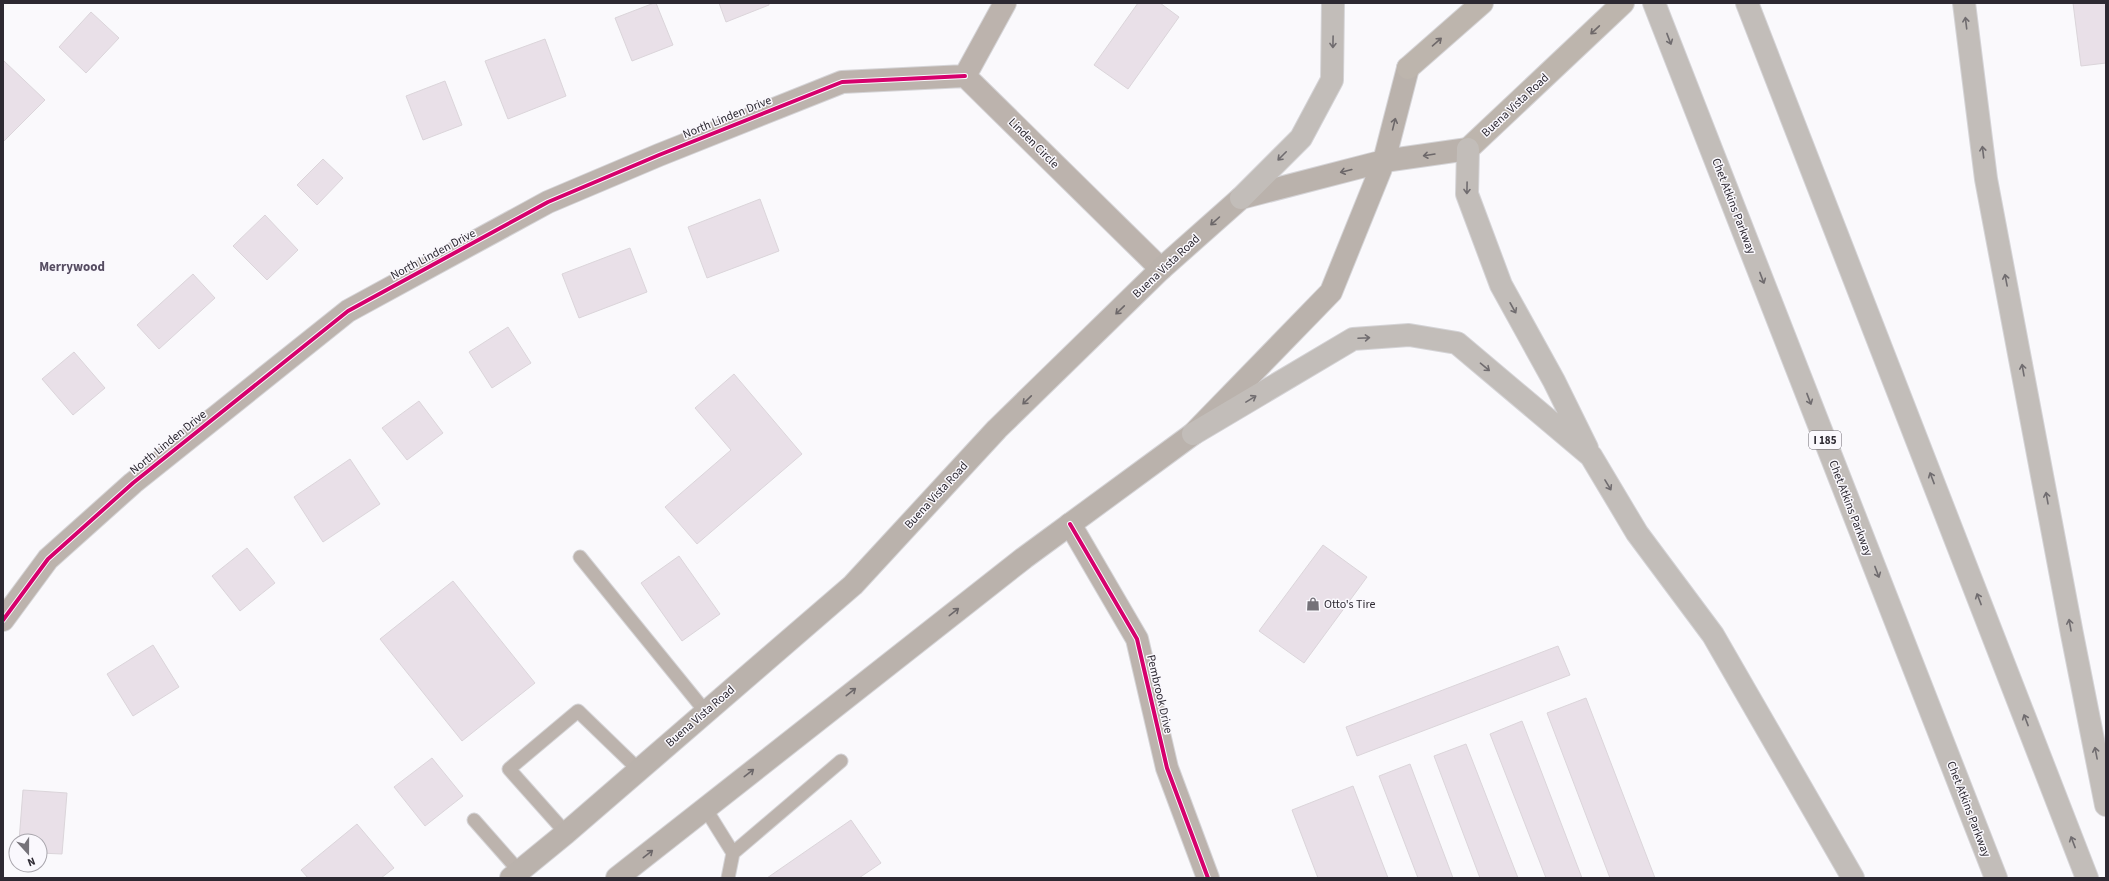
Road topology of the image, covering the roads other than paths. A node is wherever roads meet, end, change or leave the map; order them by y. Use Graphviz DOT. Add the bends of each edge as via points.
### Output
graph roads {
  1 [pos="1005,3"];
  2 [pos="1334,3"];
  3 [pos="1482,3"];
  4 [pos="1623,3"];
  5 [pos="1654,3"];
  6 [pos="1747,3"];
  7 [pos="1964,3"];
  8 [pos="966,76"];
  9 [pos="1468,149"];
  10 [pos="1384,161"];
  11 [pos="1241,198"];
  12 [pos="1161,269"];
  13 [pos="1193,434"];
  14 [pos="1591,456"];
  15 [pos="1070,524"];
  16 [pos="580,556"];
  17 [pos="3,620"];
  18 [pos="705,711"];
  19 [pos="841,761"];
  20 [pos="639,770"];
  21 [pos="2106,805"];
  22 [pos="706,808"];
  23 [pos="474,820"];
  24 [pos="566,833"];
  25 [pos="733,853"];
  26 [pos="515,874"];
  27 [pos="626,875"];
  28 [pos="728,878"];
  29 [pos="1208,878"];
  30 [pos="1853,878"];
  31 [pos="1996,878"];
  32 [pos="2087,878"];
  1 -- 8 [label="street"];
  2 -- 11 [label="highway, one-way" via="1332,80 1301,138"];
  10 -- 3 [label="main road, one-way" via="1408,68"];
  4 -- 9 [label="main road, Buena Vista Road, one-way"];
  5 -- 31 [label="highway, Chet Atkins Parkway / I 185, one-way"];
  32 -- 6 [label="highway, one-way"];
  21 -- 7 [label="highway, one-way" via="1986,178"];
  8 -- 12 [label="street, Linden Circle"];
  8 -- 17 [label="street, North Linden Drive" via="842,82 548,202 348,311 133,483 48,558"];
  9 -- 10 [label="main road, Buena Vista Road, one-way"];
  9 -- 14 [label="highway, one-way" via="1467,194 1501,286 1554,381"];
  10 -- 11 [label="main road, Buena Vista Road, one-way"];
  10 -- 13 [label="main road" via="1331,292"];
  11 -- 12 [label="main road, Buena Vista Road, one-way"];
  12 -- 18 [label="main road, Buena Vista Road, one-way" via="997,429 853,585"];
  13 -- 14 [label="highway, one-way" via="1353,339 1409,336 1457,343"];
  13 -- 15 [label="main road"];
  14 -- 30 [label="highway, one-way" via="1636,533 1713,635"];
  22 -- 15 [label="main road, one-way" via="900,654"];
  15 -- 29 [label="street, Pembrook Drive" via="1137,639 1167,768"];
  16 -- 18 [label="lane"];
  18 -- 20 [label="main road, Buena Vista Road"];
  19 -- 25 [label="lane"];
  20 -- 24 [label="main road, Buena Vista Road"];
  20 -- 24 [label="lane" via="578,711 508,769"];
  22 -- 25 [label="lane"];
  27 -- 22 [label="main road, one-way"];
  23 -- 26 [label="lane"];
  24 -- 26 [label="main road, Buena Vista Road"];
  25 -- 28 [label="lane"];
}
